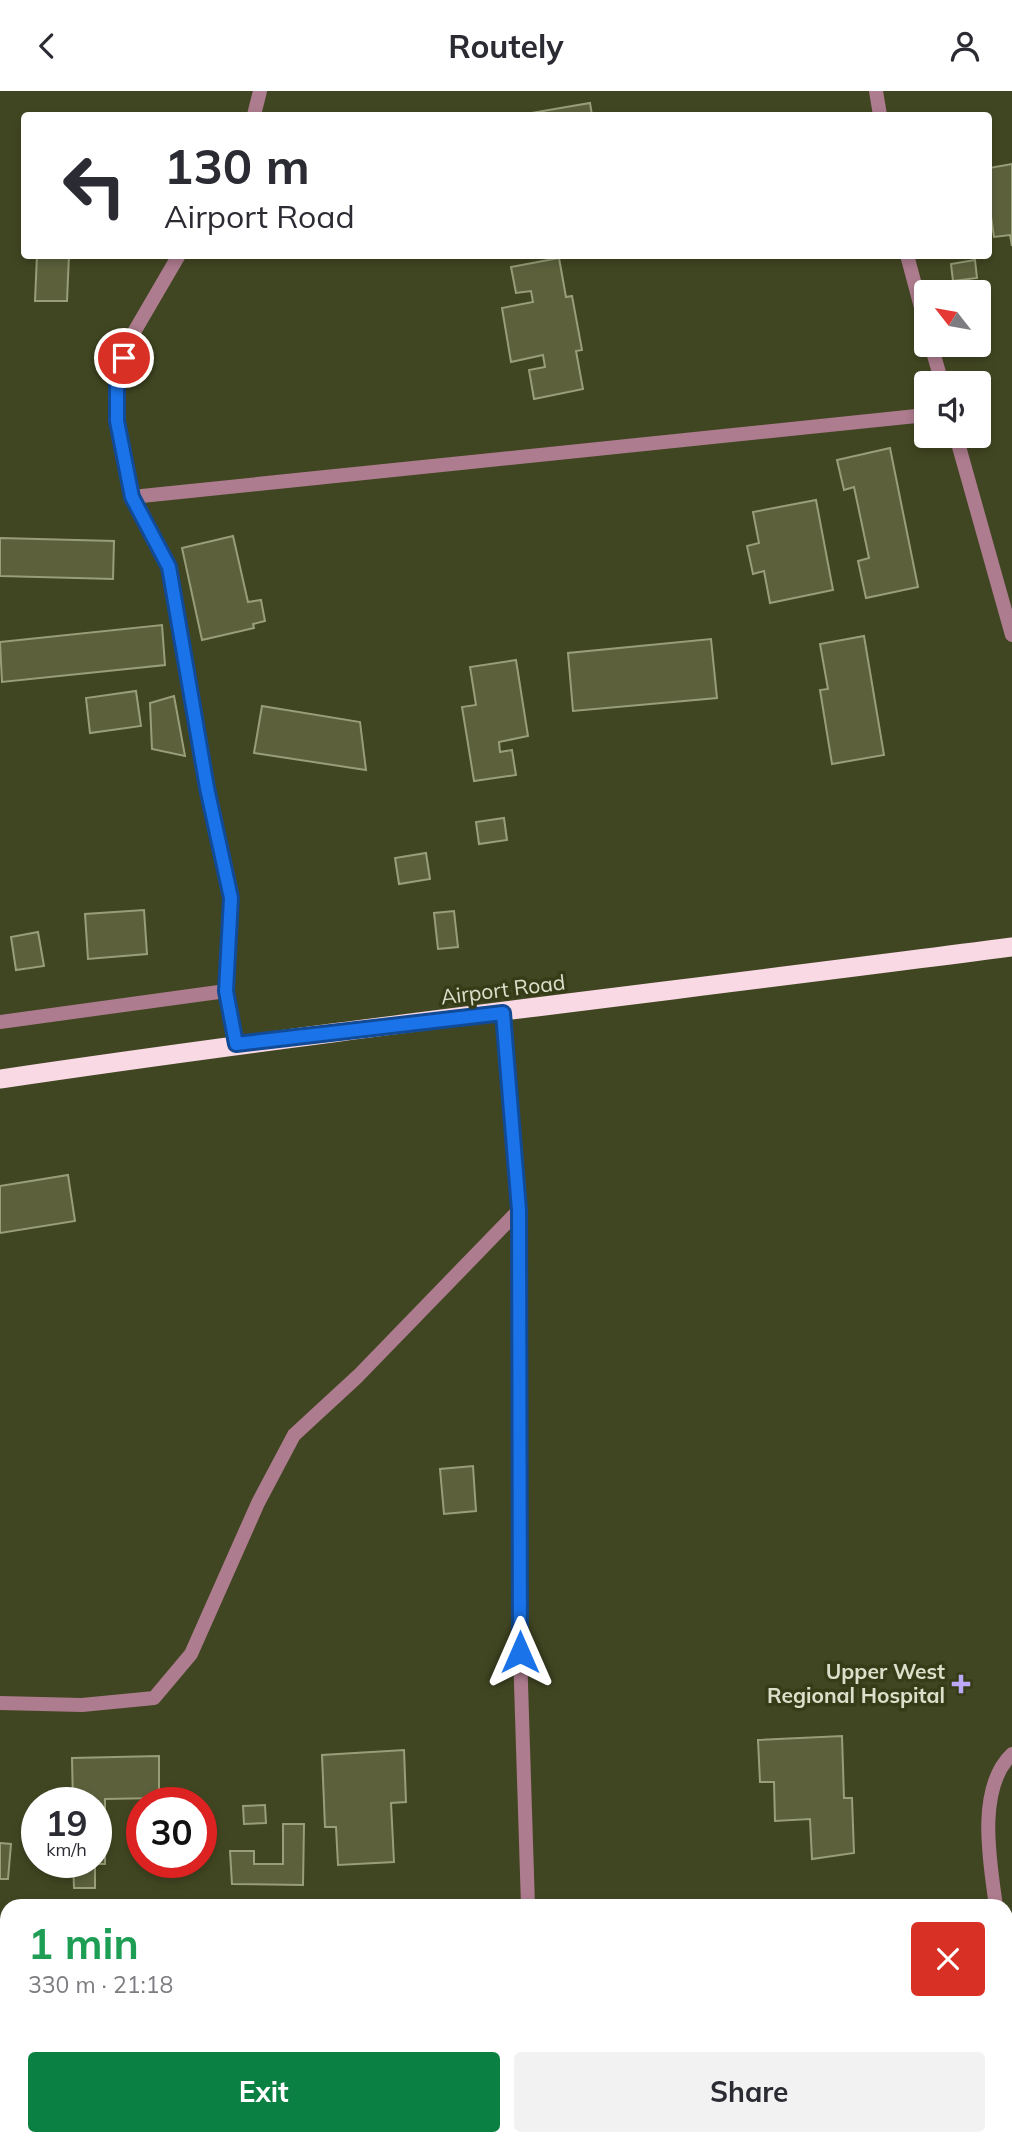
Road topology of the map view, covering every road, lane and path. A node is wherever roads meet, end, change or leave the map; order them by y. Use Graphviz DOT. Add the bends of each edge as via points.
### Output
graph roads {
  1 [pos="260,91"];
  2 [pos="876,91"];
  3 [pos="255,112"];
  4 [pos="880,112"];
  5 [pos="177,259"];
  6 [pos="907,259"];
  7 [pos="914,283"];
  8 [pos="914,416"];
  9 [pos="959,448"];
  10 [pos="132,497"];
  11 [pos="1012,635"];
  12 [pos="1012,947"];
  13 [pos="226,991"];
  14 [pos="503,1013"];
  15 [pos="0,1022"];
  16 [pos="236,1044"];
  17 [pos="0,1079"];
  18 [pos="519,1210"];
  19 [pos="0,1703"];
  20 [pos="1012,1755"];
  21 [pos="528,1899"];
  22 [pos="995,1899"];
  1 -- 3 [label="street"];
  2 -- 4 [label="street"];
  5 -- 10 [label="street" via="131,338 117,378 117,421"];
  6 -- 7 [label="street"];
  8 -- 10 [label="street"];
  9 -- 11 [label="street"];
  10 -- 13 [label="street" via="169,567 231,898"];
  12 -- 14 [label="highway, Airport Road"];
  13 -- 15 [label="street"];
  13 -- 16 [label="street"];
  14 -- 16 [label="highway, Airport Road"];
  14 -- 18 [label="street"];
  16 -- 17 [label="highway, Airport Road"];
  18 -- 19 [label="street" via="358,1376 294,1435 258,1503 191,1654 154,1698 82,1705"];
  18 -- 21 [label="street" via="520,1652"];
  20 -- 22 [label="street" via="992,1793 988,1839"];
}
